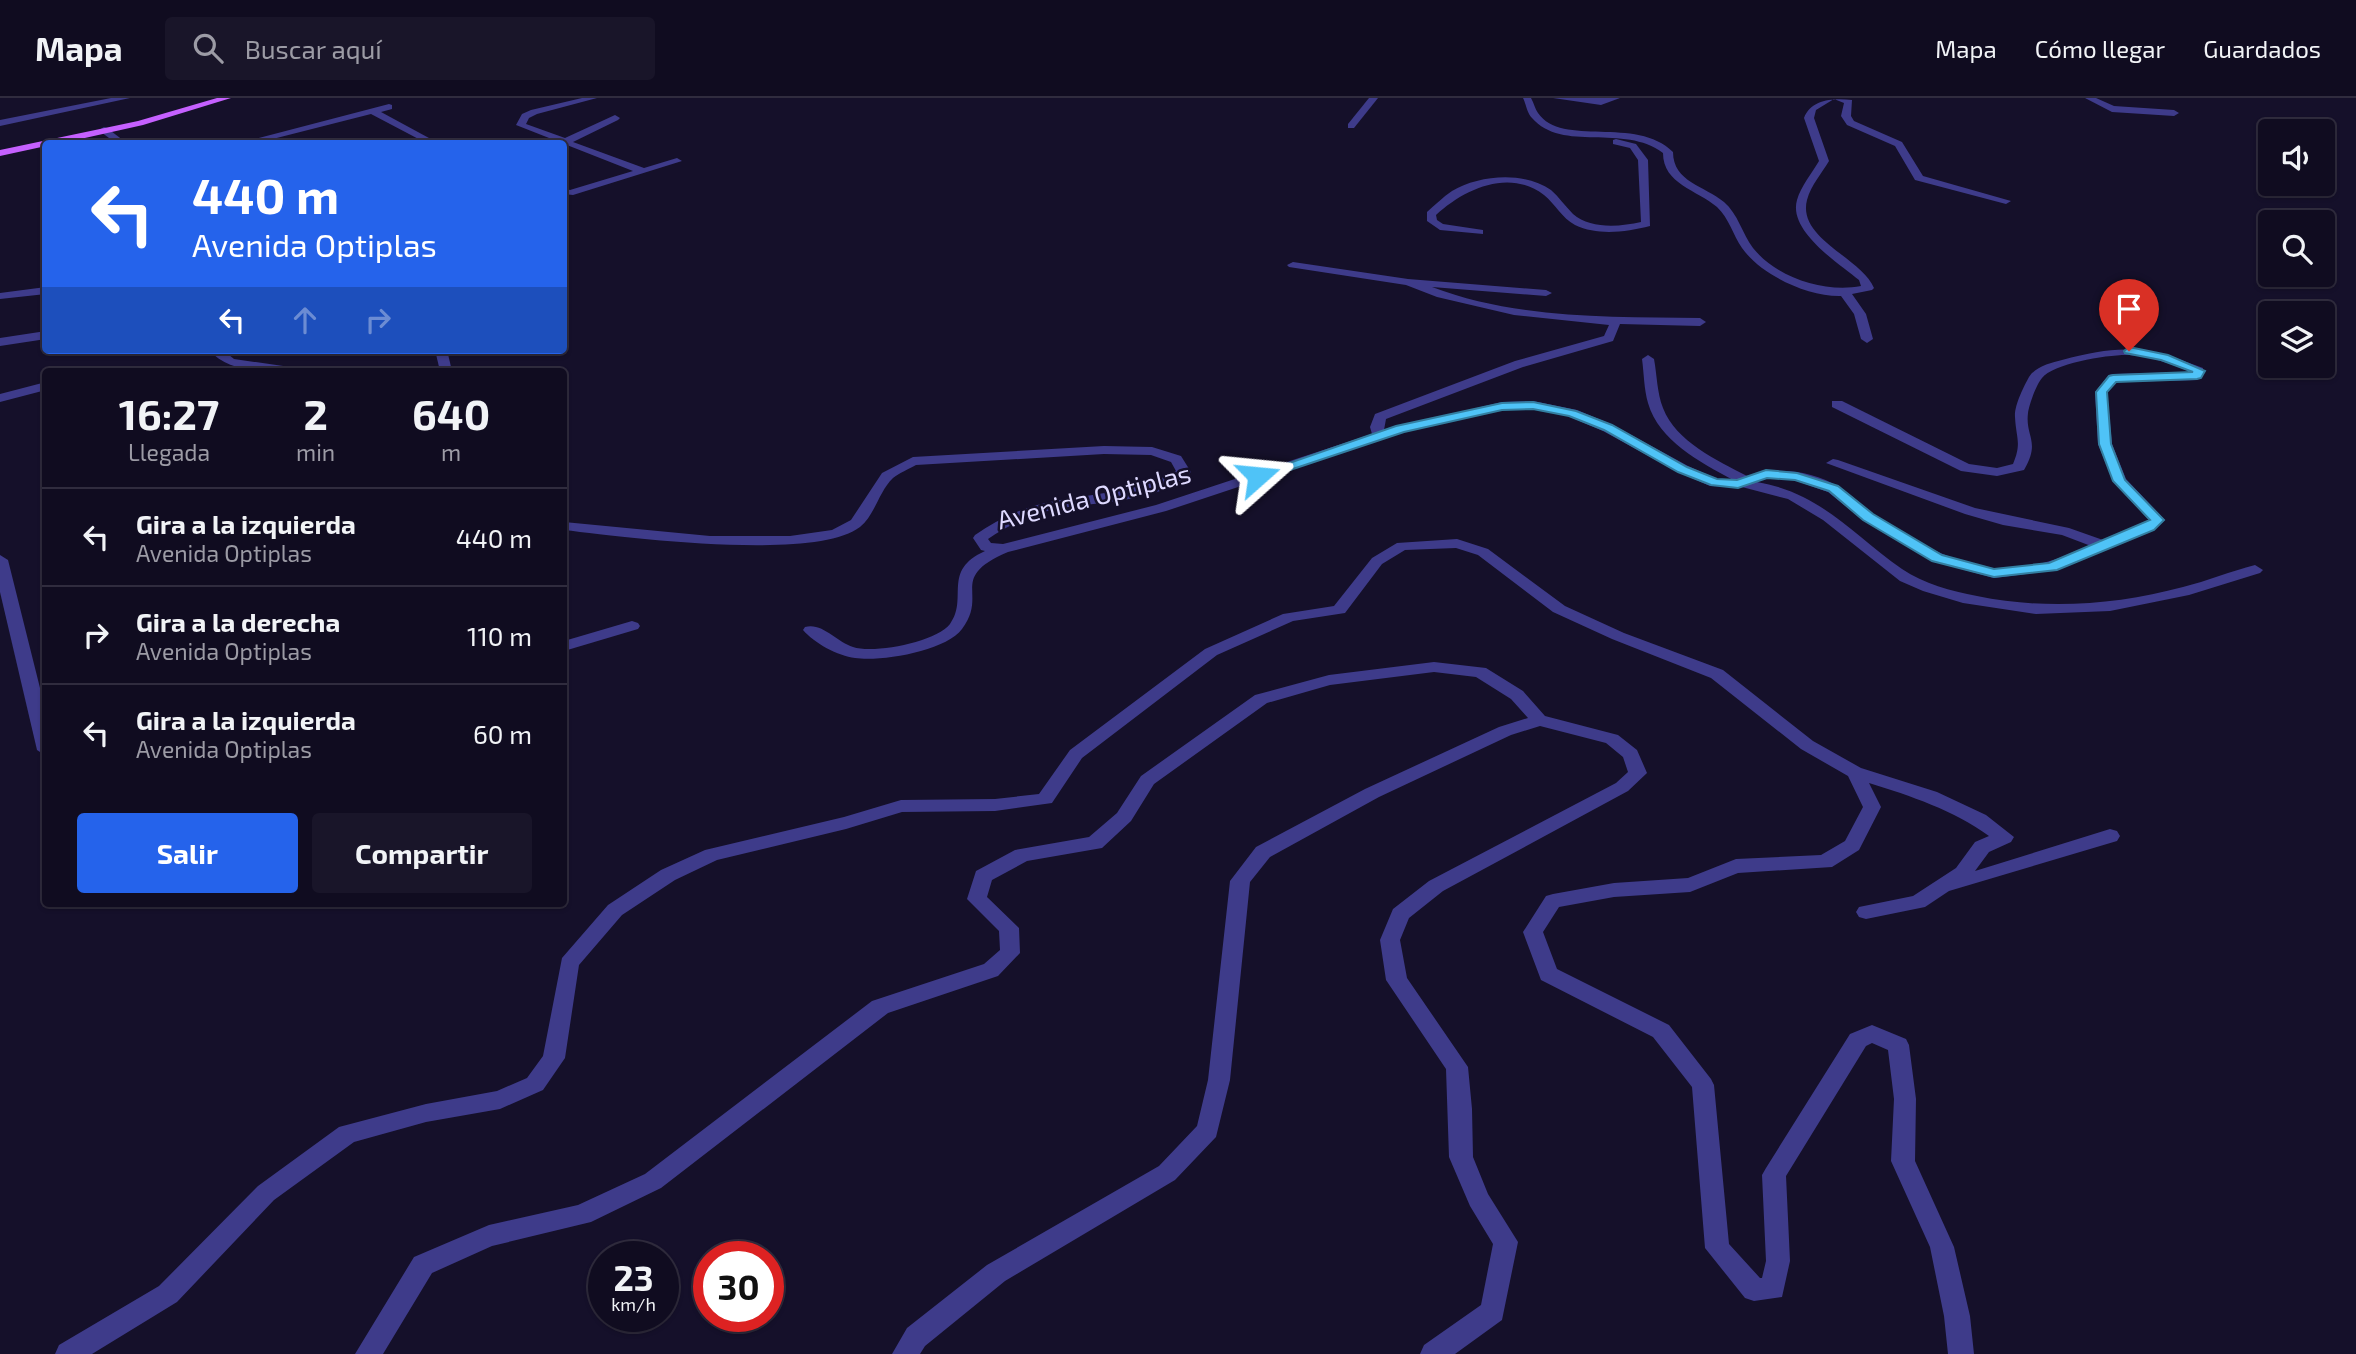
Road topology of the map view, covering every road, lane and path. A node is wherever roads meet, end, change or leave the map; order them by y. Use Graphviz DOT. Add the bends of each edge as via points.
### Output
graph roads {
  1 [pos="126,98"];
  2 [pos="227,98"];
  3 [pos="593,98"];
  4 [pos="1374,98"];
  5 [pos="1527,98"];
  6 [pos="1557,98"];
  7 [pos="1616,98"];
  8 [pos="1832,98"];
  9 [pos="1839,98"];
  10 [pos="2089,98"];
  11 [pos="389,107"];
  12 [pos="372,111"];
  13 [pos="2174,113"];
  14 [pos="1534,116"];
  15 [pos="615,118"];
  16 [pos="0,123"];
  17 [pos="1351,126"];
  18 [pos="104,130"];
  19 [pos="57,140"];
  20 [pos="118,140"];
  21 [pos="256,140"];
  22 [pos="430,140"];
  23 [pos="560,140"];
  24 [pos="567,141"];
  25 [pos="42,143"];
  26 [pos="567,143"];
  27 [pos="0,152"];
  28 [pos="677,161"];
  29 [pos="643,171"];
  30 [pos="567,192"];
  31 [pos="2006,201"];
  32 [pos="1479,232"];
  33 [pos="1293,265"];
  34 [pos="1408,282"];
  35 [pos="42,291"];
  36 [pos="1845,292"];
  37 [pos="1546,293"];
  38 [pos="0,296"];
  39 [pos="1613,320"];
  40 [pos="1700,322"];
  41 [pos="42,336"];
  42 [pos="1867,339"];
  43 [pos="0,342"];
  44 [pos="220,354"];
  45 [pos="1648,359"];
  46 [pos="270,368"];
  47 [pos="42,387"];
  48 [pos="0,398"];
  49 [pos="1837,404"];
  50 [pos="1379,436"];
  51 [pos="1833,463"];
  52 [pos="1742,482"];
  53 [pos="567,526"];
  54 [pos="2104,547"];
  55 [pos="1003,549"];
  56 [pos="0,560"];
  57 [pos="2255,570"];
  58 [pos="632,626"];
  59 [pos="811,630"];
  60 [pos="567,645"];
  61 [pos="1539,720"];
  62 [pos="42,733"];
  63 [pos="1855,772"];
  64 [pos="2110,836"];
  65 [pos="1938,889"];
  66 [pos="1866,912"];
  67 [pos="68,1354"];
  68 [pos="368,1354"];
  69 [pos="905,1354"];
  70 [pos="1433,1354"];
  71 [pos="1961,1354"];
  1 -- 16 [label="street"];
  2 -- 18 [label="main road"];
  3 -- 23 [label="street" via="534,112 521,121 521,125"];
  4 -- 17 [label="street"];
  5 -- 14 [label="street"];
  6 -- 7 [label="street" via="1601,102"];
  8 -- 36 [label="street" via="1812,109 1809,118 1824,162 1801,203 1801,220 1864,278 1868,288"];
  9 -- 31 [label="street" via="1849,102 1846,116 1850,123 1899,144 1919,178"];
  10 -- 13 [label="street" via="2112,109"];
  11 -- 12 [label="street"];
  12 -- 21 [label="street"];
  12 -- 22 [label="street"];
  14 -- 32 [label="street" via="1536,132 1543,136 1633,146 1643,160 1646,224 1620,228 1576,220 1549,193 1524,182 1504,181 1458,192 1431,214 1440,227"];
  14 -- 36 [label="street" via="1558,131 1637,136 1660,143 1668,152 1666,162 1672,173 1730,213 1754,256 1807,286"];
  15 -- 24 [label="street"];
  18 -- 19 [label="main road"];
  18 -- 20 [label="street"];
  25 -- 27 [label="main road"];
  26 -- 29 [label="street"];
  28 -- 29 [label="street"];
  29 -- 30 [label="street"];
  33 -- 34 [label="street"];
  34 -- 37 [label="street"];
  34 -- 39 [label="street" via="1433,293 1512,310"];
  35 -- 38 [label="street"];
  36 -- 42 [label="street" via="1860,314"];
  39 -- 40 [label="street"];
  39 -- 50 [label="street" via="1609,338 1518,364 1380,417"];
  41 -- 43 [label="street"];
  44 -- 46 [label="street" via="230,362"];
  45 -- 52 [label="street" via="1656,410 1675,435"];
  47 -- 48 [label="street"];
  49 -- 54 [label="street, Avenida Optiplas" via="1966,468 1997,472 2020,467 2027,447 2021,414 2036,376 2049,367 2101,353 2129,351 2199,371 2197,376 2175,378 2113,378 2101,392 2105,444 2120,481 2158,520"];
  50 -- 52 [label="street, Avenida Optiplas" via="1502,406 1533,405 1572,413 1608,428 1715,483"];
  50 -- 55 [label="street, Avenida Optiplas" via="1161,508"];
  51 -- 54 [label="street" via="1971,512 2092,540"];
  52 -- 54 [label="street, Avenida Optiplas" via="1766,474 1797,476 1833,489 1868,517 1937,558 1994,573 2052,567"];
  52 -- 57 [label="street" via="1793,494 1823,510 1901,575 1984,604 2035,611 2110,607 2202,589"];
  53 -- 55 [label="street, Avenida Optiplas" via="710,540 790,540 836,534 856,523 887,476 913,461 1152,451 1176,459 1184,472 1137,494 1051,506 980,538 986,547"];
  55 -- 59 [label="street" via="976,562 965,575 964,607 955,628 936,639 884,654 853,653"];
  56 -- 62 [label="street"];
  58 -- 60 [label="street"];
  61 -- 68 [label="street" via="1517,695 1480,672 1433,667 1329,680 1261,699 1147,780 1124,817 1095,843 1022,855 983,876 977,899 1009,928 1010,953 991,970 880,1007 653,1181 582,1215 489,1236 423,1265"];
  61 -- 69 [label="street" via="1505,731 1372,793 1263,852 1240,881 1219,1080 1208,1130 1167,1173 996,1273 916,1337"];
  61 -- 70 [label="street" via="1612,739 1631,754 1638,773 1622,787 1436,886 1400,914 1390,940 1397,980 1457,1067 1461,1157 1478,1199 1506,1242 1493,1312"];
  63 -- 65 [label="street" via="1930,796 1979,819 2004,837 1982,847 1962,873"];
  63 -- 67 [label="street" via="1807,745 1717,674 1559,609 1483,552 1457,543 1402,546 1377,561 1339,610 1289,617 1211,652 1076,754 1045,799 995,805 901,806 712,855 668,875 615,911 569,963 554,1058 536,1084 500,1100 347,1134 266,1194 168,1294"];
  63 -- 71 [label="street" via="1872,807 1852,845 1825,862 1736,866 1690,885 1614,890 1553,901 1533,932 1548,974 1661,1031 1703,1085 1717,1248 1754,1290 1773,1289 1778,1261 1774,1175 1858,1040 1872,1032 1898,1045 1905,1099 1903,1161 1942,1247"];
  64 -- 65 [label="street"];
  65 -- 66 [label="street" via="1918,902"];
}
